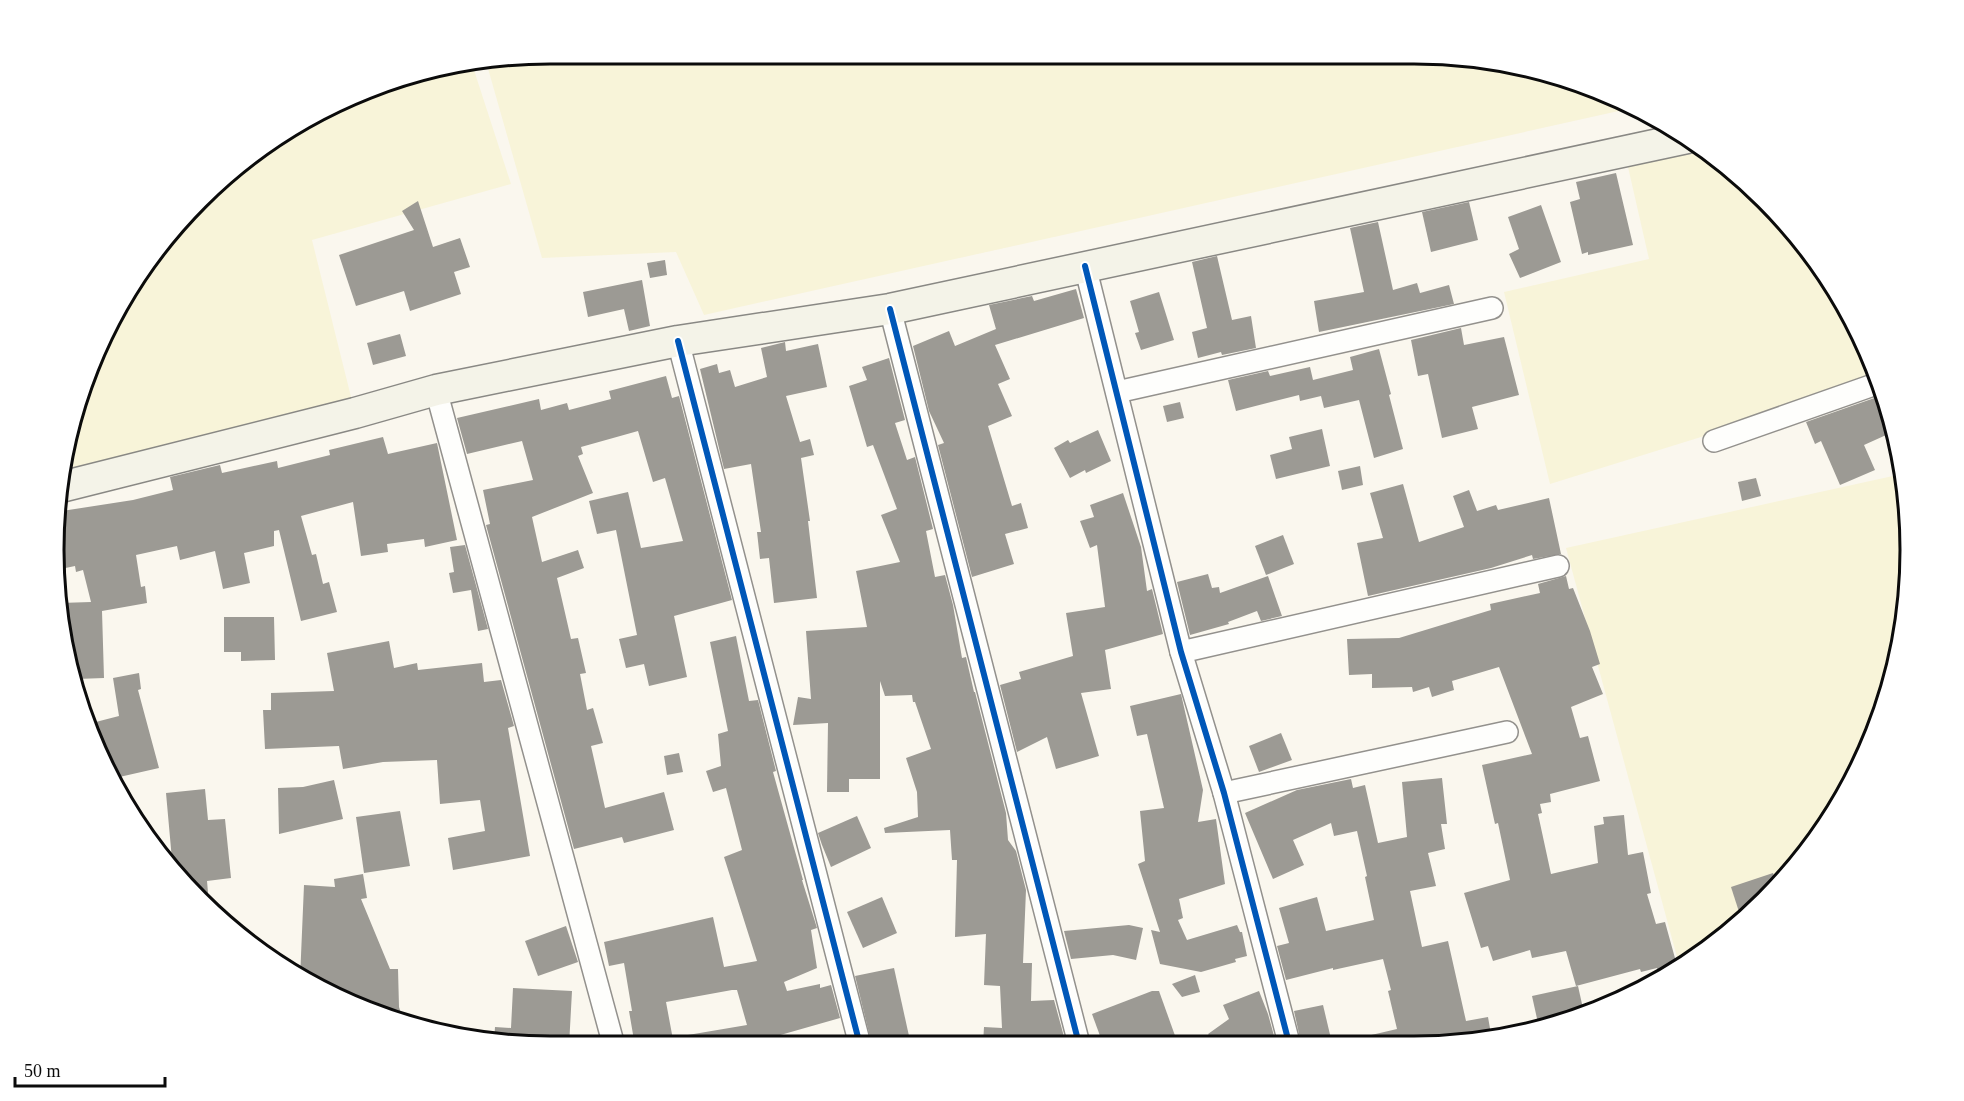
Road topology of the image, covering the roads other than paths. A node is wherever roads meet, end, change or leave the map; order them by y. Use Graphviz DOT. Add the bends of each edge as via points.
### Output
graph roads {
  1 [pos="1675,141"];
  2 [pos="1085,266"];
  3 [pos="1492,308"];
  4 [pos="890,309"];
  5 [pos="678,340"];
  6 [pos="1871,386"];
  7 [pos="436,390"];
  8 [pos="1117,392"];
  9 [pos="1714,441"];
  10 [pos="69,485"];
  11 [pos="1558,566"];
  12 [pos="1180,652"];
  13 [pos="1507,732"];
  14 [pos="1224,793"];
  15 [pos="611,1036"];
  16 [pos="858,1036"];
  17 [pos="1077,1036"];
  18 [pos="1287,1036"];
  1 -- 2 [label="main road"];
  2 -- 4 [label="main road"];
  2 -- 8 [label="street"];
  3 -- 8 [label="street"];
  4 -- 5 [label="main road"];
  4 -- 17 [label="street"];
  5 -- 7 [label="main road"];
  5 -- 16 [label="street"];
  6 -- 9 [label="street"];
  7 -- 10 [label="main road"];
  7 -- 15 [label="street"];
  8 -- 12 [label="street"];
  11 -- 12 [label="street"];
  12 -- 14 [label="street"];
  13 -- 14 [label="street"];
  14 -- 18 [label="street"];
}
